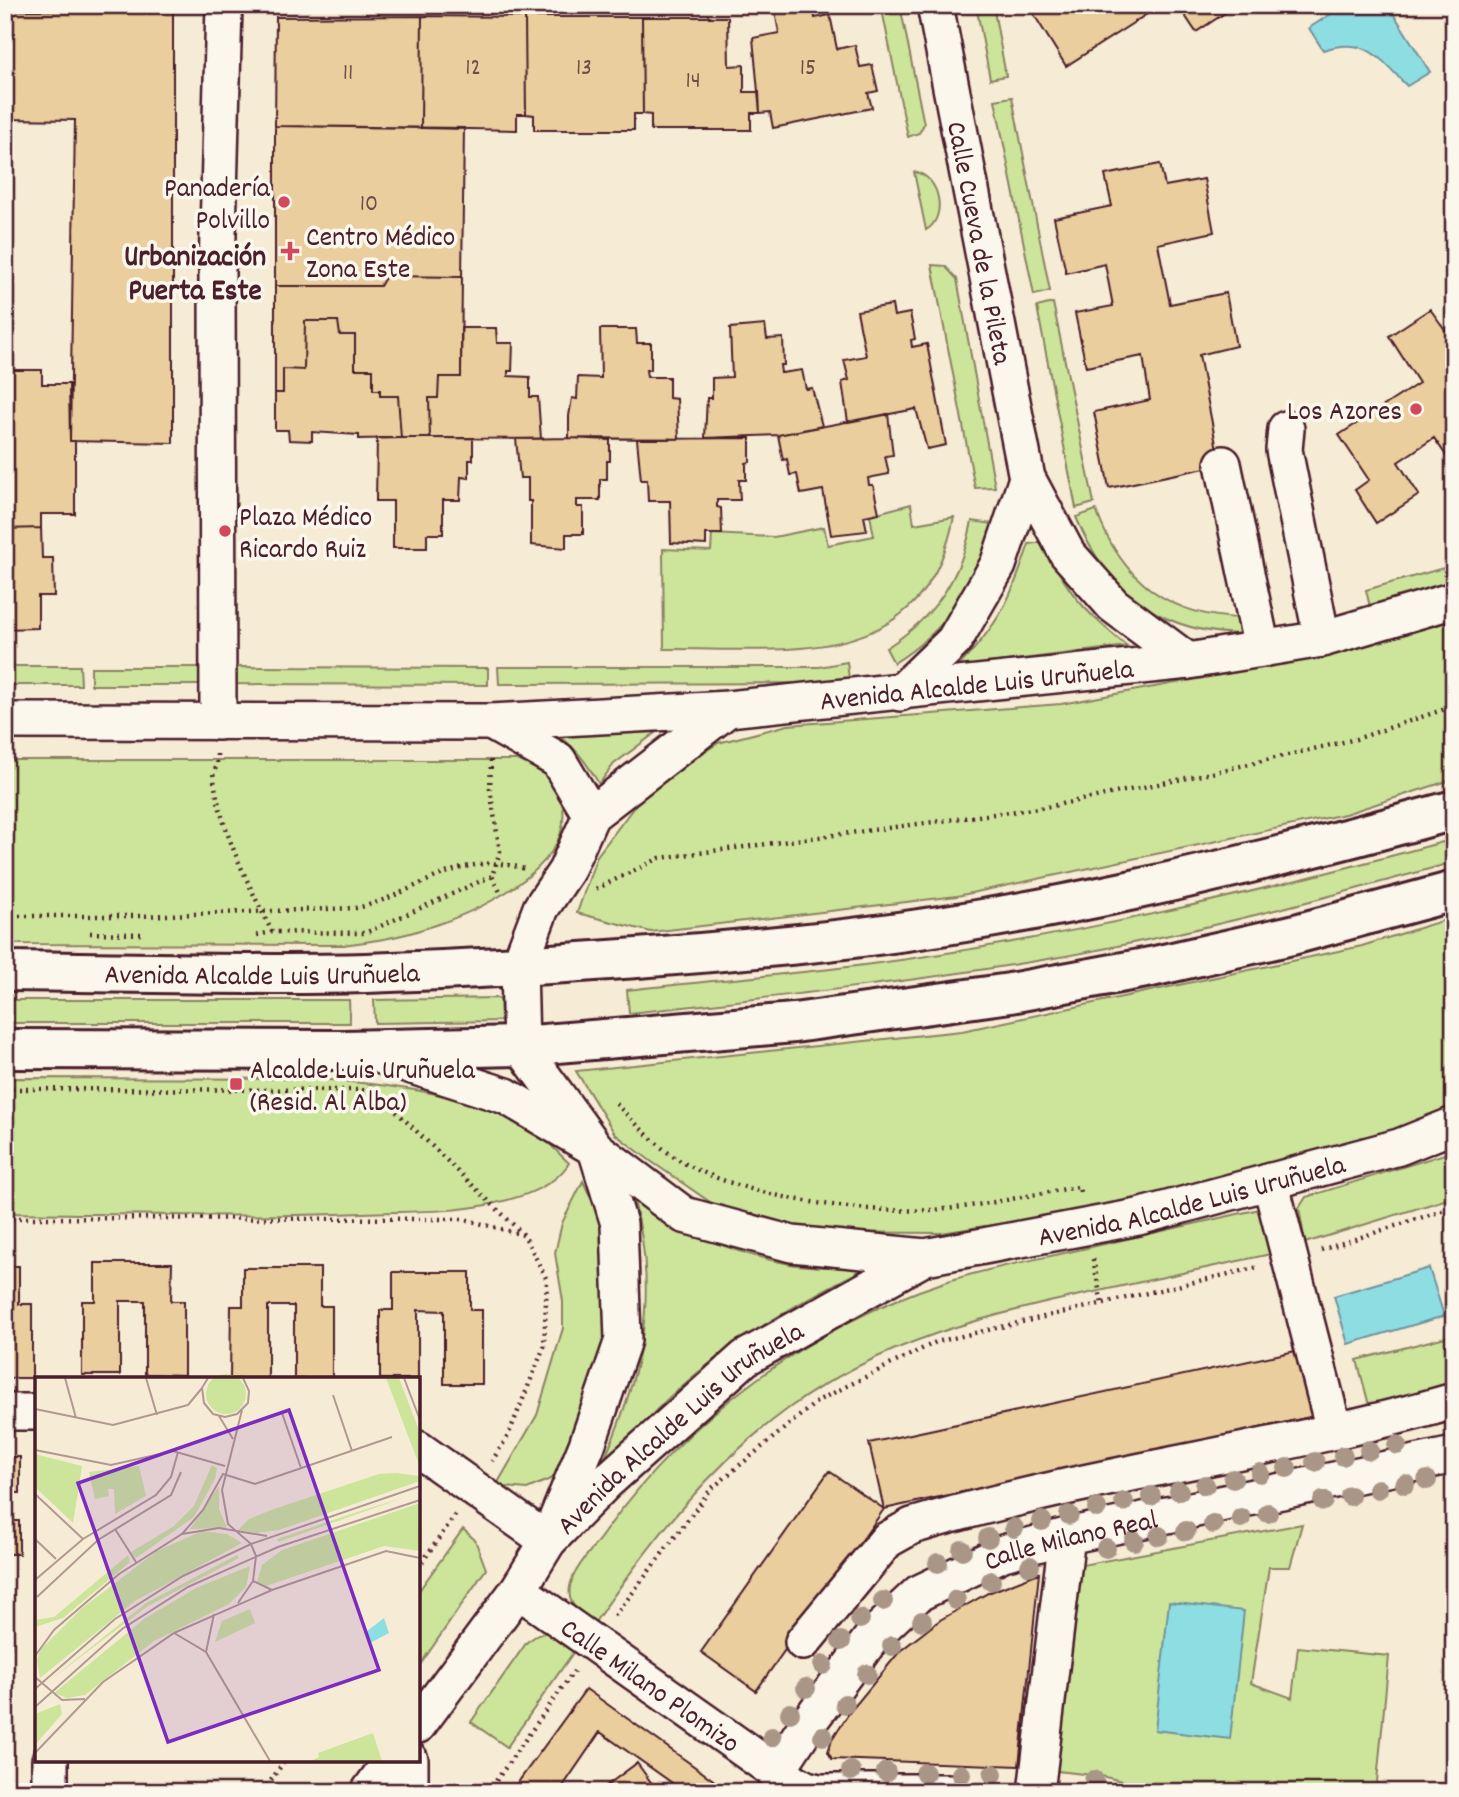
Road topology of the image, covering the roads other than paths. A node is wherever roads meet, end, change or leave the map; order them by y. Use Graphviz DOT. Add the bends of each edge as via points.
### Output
graph roads {
  1 [pos="224,5"];
  2 [pos="934,5"];
  3 [pos="1286,429"];
  4 [pos="1223,464"];
  5 [pos="1027,478"];
  6 [pos="1454,600"];
  7 [pos="1322,639"];
  8 [pos="1262,649"];
  9 [pos="1188,661"];
  10 [pos="900,693"];
  11 [pos="728,709"];
  12 [pos="5,721"];
  13 [pos="218,722"];
  14 [pos="491,722"];
  15 [pos="1454,810"];
  16 [pos="591,815"];
  17 [pos="1454,891"];
  18 [pos="519,966"];
  19 [pos="5,971"];
  20 [pos="521,1046"];
  21 [pos="5,1049"];
  22 [pos="362,1050"];
  23 [pos="1454,1125"];
  24 [pos="596,1149"];
  25 [pos="1270,1181"];
  26 [pos="925,1257"];
  27 [pos="1454,1401"];
  28 [pos="5,1412"];
  29 [pos="35,1412"];
  30 [pos="1334,1430"];
  31 [pos="420,1450"];
  32 [pos="1454,1455"];
  33 [pos="1067,1536"];
  34 [pos="548,1541"];
  35 [pos="518,1590"];
  36 [pos="803,1642"];
  37 [pos="420,1722"];
  38 [pos="50,1762"];
  39 [pos="392,1762"];
  40 [pos="410,1762"];
  41 [pos="776,1772"];
  42 [pos="806,1790"];
  43 [pos="50,1791"];
  44 [pos="369,1792"];
  45 [pos="410,1792"];
  46 [pos="948,1792"];
  47 [pos="1036,1792"];
  1 -- 13 [label="street" via="218,272"];
  2 -- 5 [label="street, Calle Cueva de la Pileta"];
  3 -- 7 [label="street" via="1284,450"];
  4 -- 8 [label="street"];
  5 -- 9 [label="street" via="1068,553 1112,605"];
  5 -- 10 [label="street" via="998,565 954,641"];
  6 -- 7 [label="street, Avenida Alcalde Luis Uruñuela"];
  7 -- 8 [label="street, Avenida Alcalde Luis Uruñuela"];
  8 -- 9 [label="street, Avenida Alcalde Luis Uruñuela"];
  9 -- 10 [label="street, Avenida Alcalde Luis Uruñuela"];
  10 -- 11 [label="street, Avenida Alcalde Luis Uruñuela"];
  11 -- 14 [label="street, Avenida Alcalde Luis Uruñuela"];
  11 -- 16 [label="street"];
  12 -- 13 [label="street, Avenida Alcalde Luis Uruñuela"];
  13 -- 14 [label="street, Avenida Alcalde Luis Uruñuela"];
  14 -- 16 [label="street, Avenida Alcalde Luis Uruñuela" via="558,760"];
  15 -- 18 [label="main road, Avenida Alcalde Luis Uruñuela" via="1279,859 1000,916 801,944"];
  16 -- 18 [label="street" via="566,871 541,908"];
  17 -- 20 [label="main road, Avenida Alcalde Luis Uruñuela" via="1266,941 1010,993 794,1023"];
  18 -- 19 [label="main road, Avenida Alcalde Luis Uruñuela" via="363,973"];
  18 -- 20 [label="street"];
  20 -- 22 [label="main road, Avenida Alcalde Luis Uruñuela"];
  20 -- 24 [label="street, Avenida Alcalde Luis Uruñuela"];
  21 -- 22 [label="main road, Avenida Alcalde Luis Uruñuela"];
  22 -- 24 [label="street, Avenida Alcalde Luis Uruñuela" via="506,1096"];
  23 -- 25 [label="street, Avenida Alcalde Luis Uruñuela" via="1399,1147"];
  24 -- 26 [label="street, Avenida Alcalde Luis Uruñuela" via="684,1215 792,1244"];
  24 -- 34 [label="street" via="620,1224 623,1340"];
  25 -- 26 [label="street, Avenida Alcalde Luis Uruñuela" via="1138,1217"];
  25 -- 30 [label="street"];
  26 -- 34 [label="street, Avenida Alcalde Luis Uruñuela" via="745,1358 606,1482"];
  27 -- 30 [label="street"];
  28 -- 29 [label="street"];
  30 -- 36 [label="street" via="912,1525 887,1540"];
  31 -- 34 [label="street"];
  32 -- 33 [label="street, Calle Milano Real"];
  33 -- 41 [label="street, Calle Milano Real" via="1003,1553 919,1593 873,1636"];
  33 -- 47 [label="street"];
  34 -- 35 [label="street"];
  35 -- 37 [label="street"];
  35 -- 41 [label="street, Calle Milano Plomizo"];
  38 -- 43 [label="street"];
  39 -- 44 [label="street"];
  40 -- 45 [label="street"];
  41 -- 42 [label="street, Calle Milano Plomizo"];
  42 -- 46 [label="street, Calle Milano Plomizo"];
}
